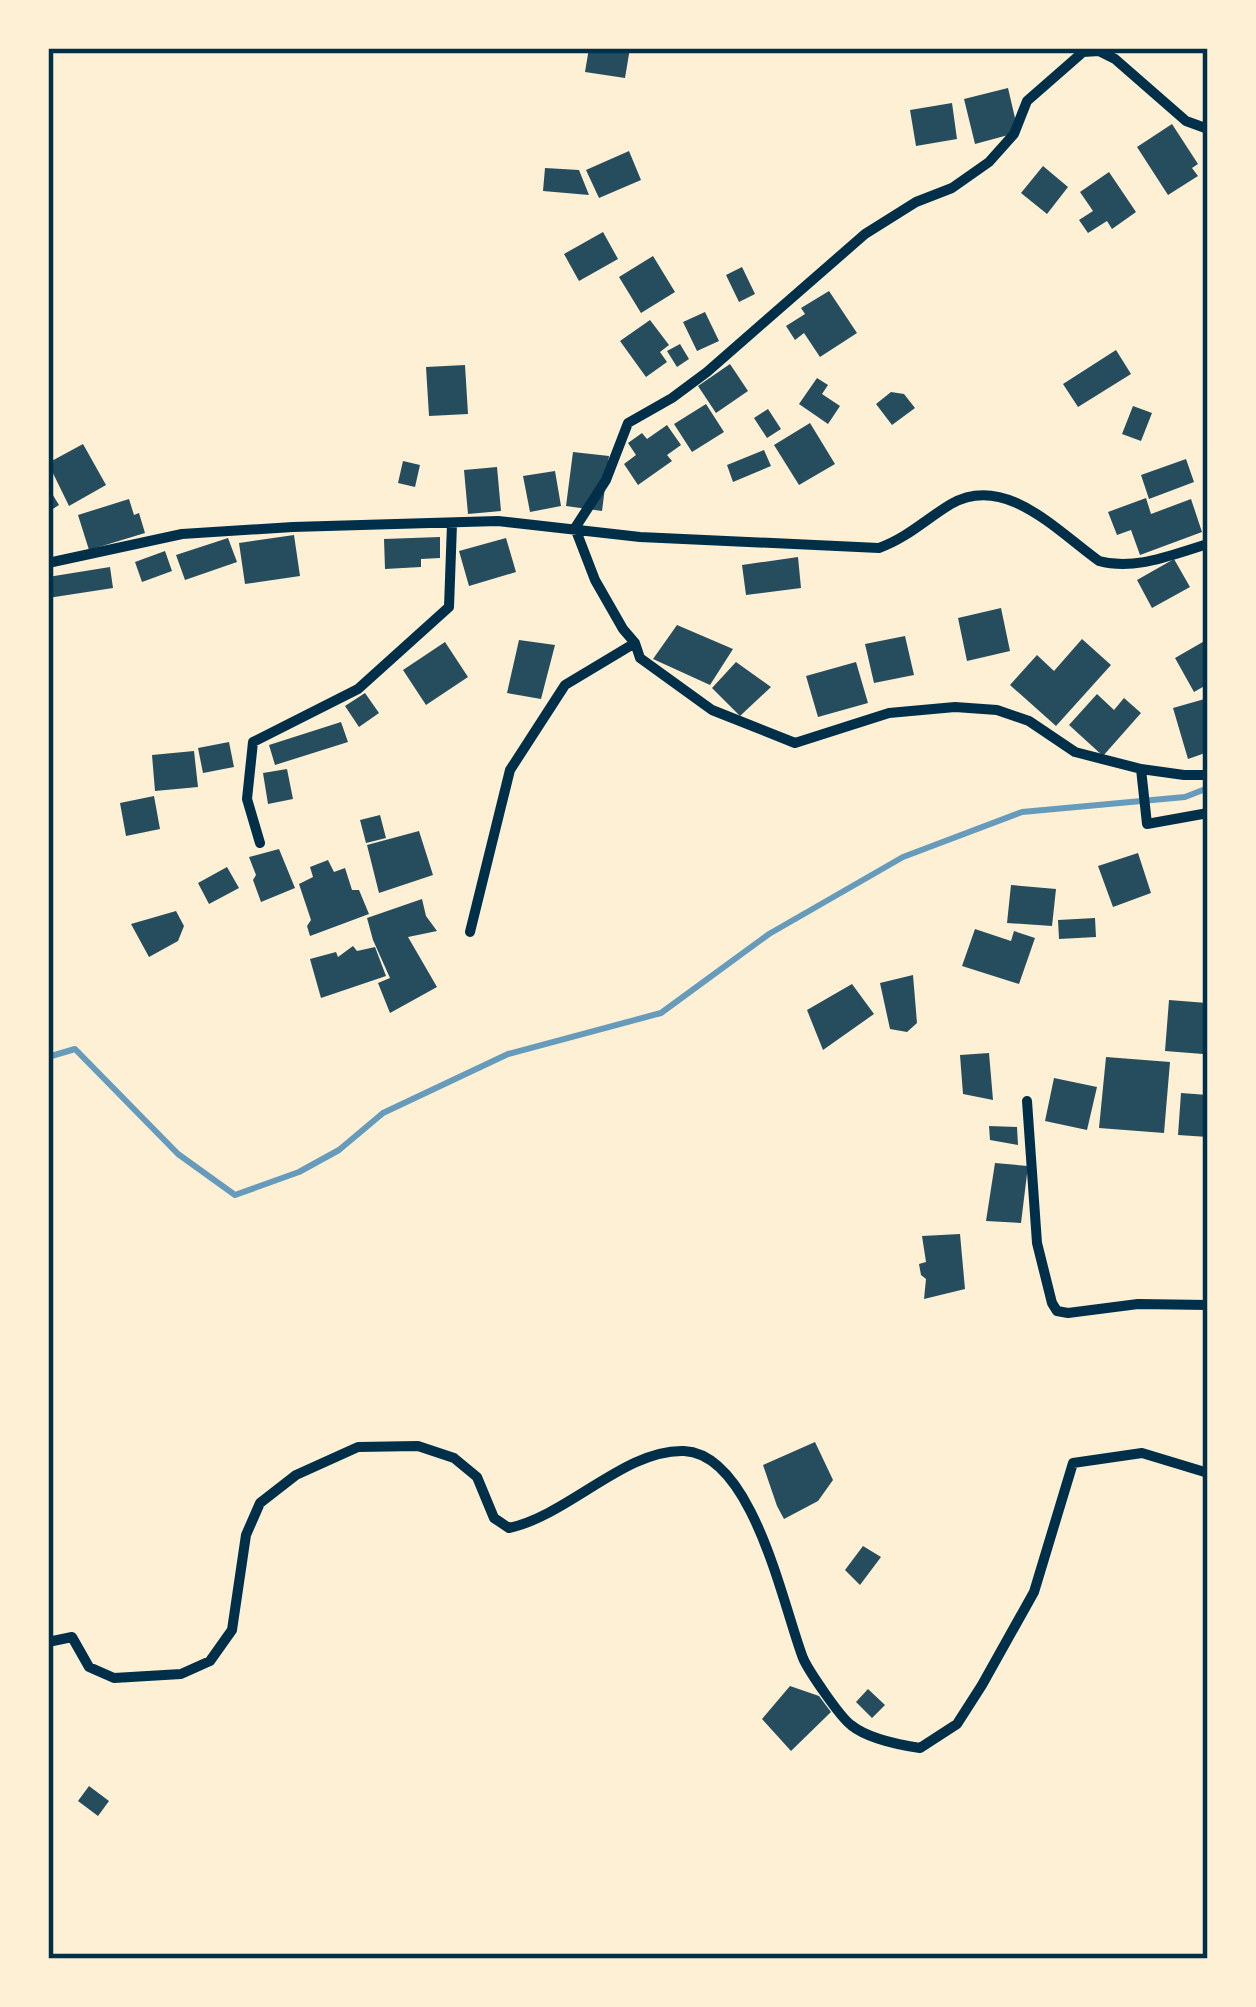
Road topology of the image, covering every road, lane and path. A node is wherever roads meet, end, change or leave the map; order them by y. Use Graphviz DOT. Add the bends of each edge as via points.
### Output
graph roads {
  1 [pos="1208,129"];
  2 [pos="452,524"];
  3 [pos="575,528"];
  4 [pos="1208,544"];
  5 [pos="48,563"];
  6 [pos="635,643"];
  7 [pos="1141,769"];
  8 [pos="1208,775"];
  9 [pos="1208,814"];
  10 [pos="260,843"];
  11 [pos="470,932"];
  12 [pos="1027,1102"];
  13 [pos="1208,1305"];
  14 [pos="1208,1473"];
  15 [pos="48,1642"];
  1 -- 3 [label="street" via="1186,121 1115,59 1083,52 1027,101 1014,134 989,162 865,234 706,372 628,423 606,480"];
  2 -- 3 [label="street"];
  2 -- 5 [label="street" via="182,534"];
  2 -- 10 [label="street" via="448,607 358,689 254,742 247,799"];
  3 -- 4 [label="street" via="879,548 957,500 993,494 1114,565"];
  3 -- 6 [label="street"];
  6 -- 7 [label="street" via="640,658 712,710 795,743 890,712 997,710 1075,752"];
  6 -- 11 [label="street" via="566,686 510,770"];
  7 -- 8 [label="street"];
  7 -- 9 [label="street" via="1147,824"];
  12 -- 13 [label="street" via="1037,1243 1057,1311"];
  14 -- 15 [label="street" via="1142,1453 1073,1463 1034,1592 957,1724 920,1748 851,1725 804,1663 746,1501 723,1469 686,1451 648,1456 533,1523 509,1528 454,1457 418,1446 358,1448 296,1475 260,1503 246,1535 232,1630 210,1661 181,1675 114,1678 89,1667 72,1637"];
}
